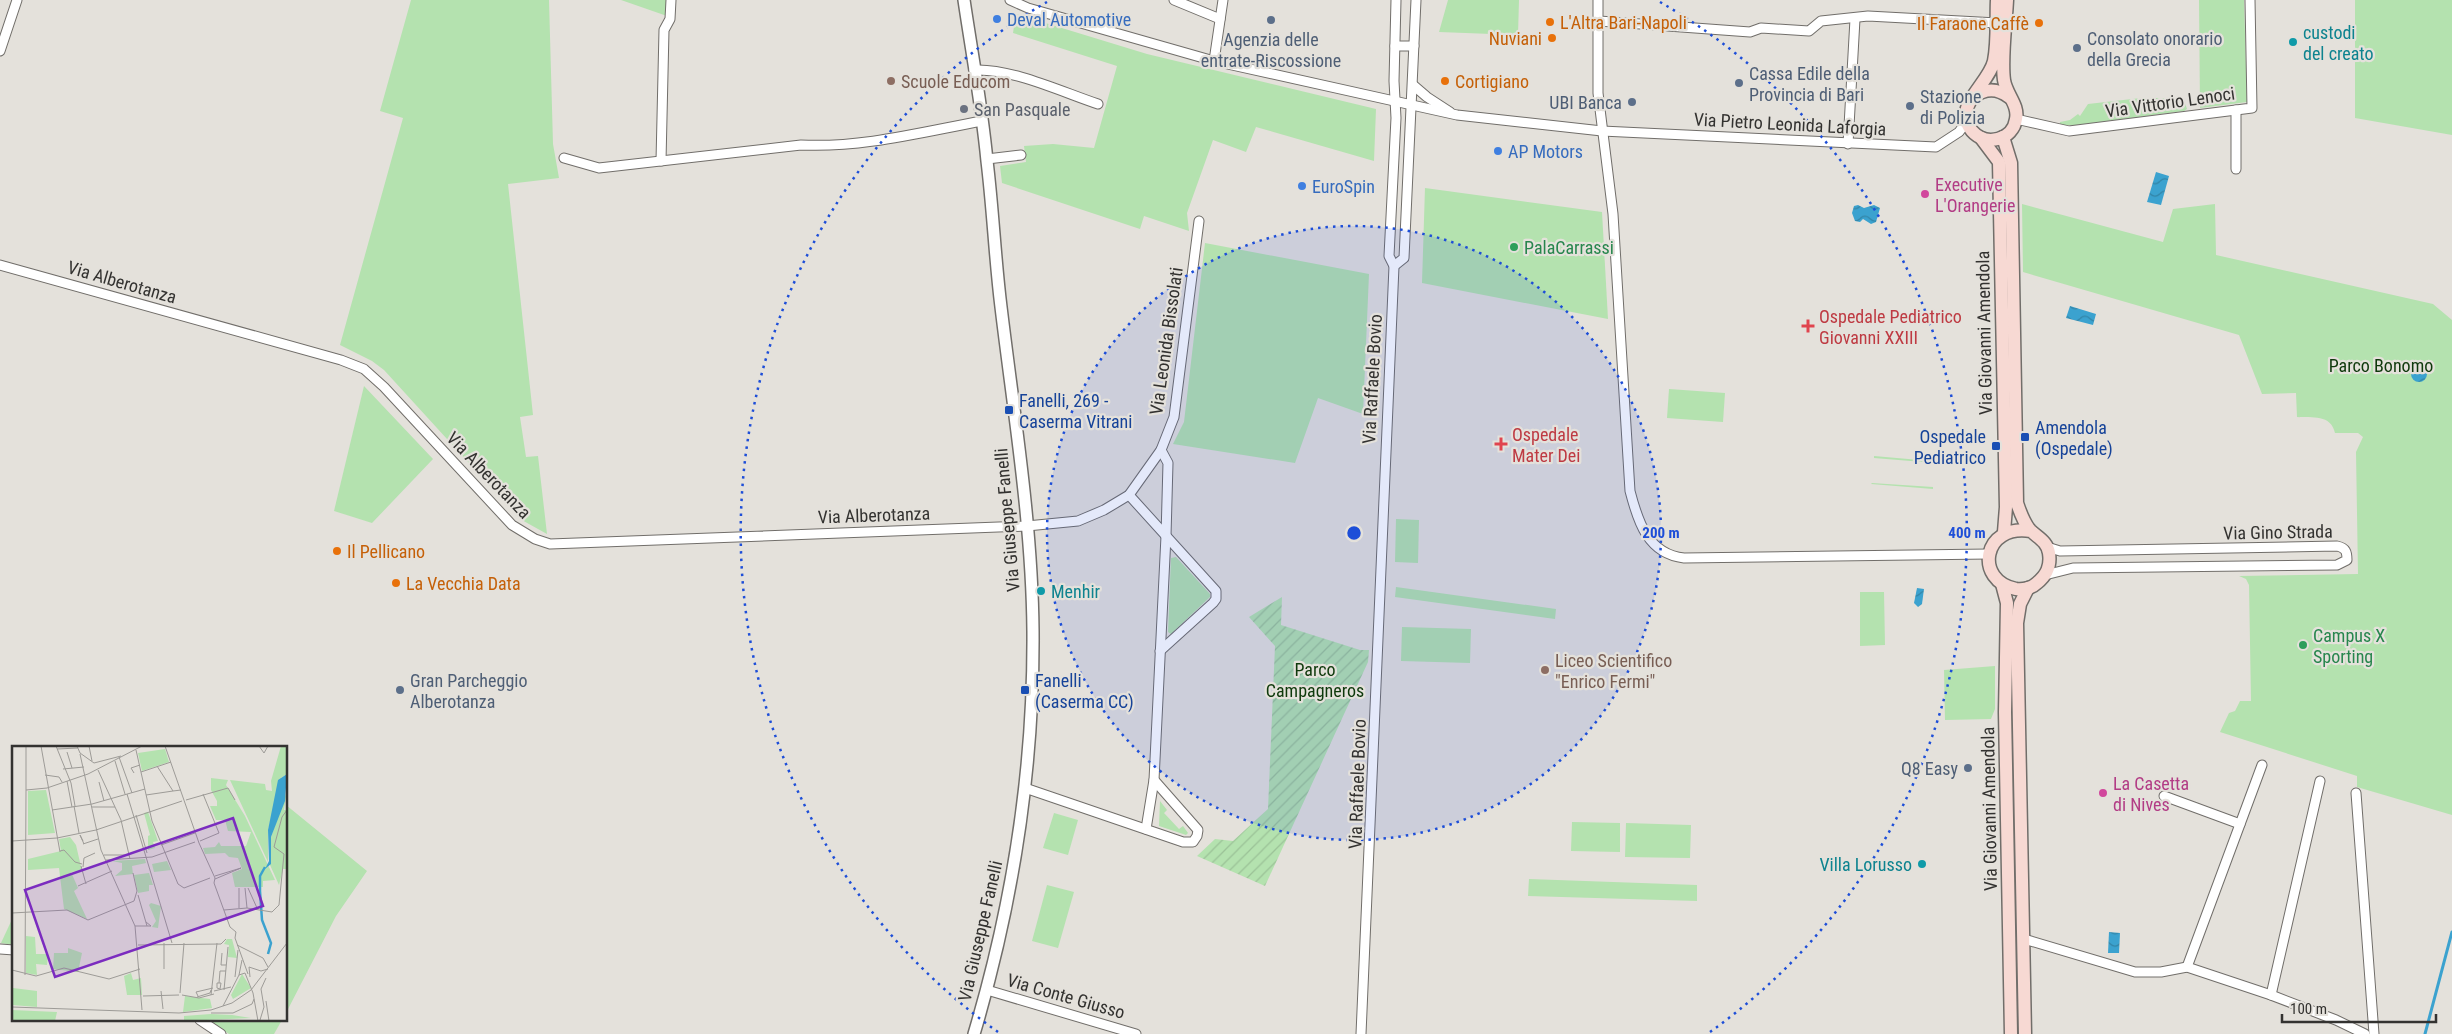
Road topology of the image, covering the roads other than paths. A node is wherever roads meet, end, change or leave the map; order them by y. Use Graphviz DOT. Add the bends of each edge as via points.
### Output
graph roads {
  1 [pos="17,0"];
  2 [pos="671,0"];
  3 [pos="964,0"];
  4 [pos="1010,0"];
  5 [pos="1174,0"];
  6 [pos="1223,0"];
  7 [pos="1396,0"];
  8 [pos="1416,0"];
  9 [pos="1598,0"];
  10 [pos="1996,0"];
  11 [pos="2007,0"];
  12 [pos="2250,0"];
  13 [pos="1220,19"];
  14 [pos="1854,19"];
  15 [pos="1599,21"];
  16 [pos="1997,23"];
  17 [pos="1395,46"];
  18 [pos="1414,46"];
  19 [pos="0,51"];
  20 [pos="1214,61"];
  21 [pos="974,70"];
  22 [pos="1412,85"];
  23 [pos="1973,97"];
  24 [pos="2009,97"];
  25 [pos="1395,103"];
  26 [pos="1098,104"];
  27 [pos="1411,107"];
  28 [pos="2236,110"];
  29 [pos="1457,115"];
  30 [pos="2016,119"];
  31 [pos="982,121"];
  32 [pos="1967,121"];
  33 [pos="1602,131"];
  34 [pos="2003,137"];
  35 [pos="1981,138"];
  36 [pos="1848,144"];
  37 [pos="1021,155"];
  38 [pos="564,158"];
  39 [pos="987,159"];
  40 [pos="661,161"];
  41 [pos="2236,169"];
  42 [pos="1199,221"];
  43 [pos="0,265"];
  44 [pos="1394,266"];
  45 [pos="1161,450"];
  46 [pos="1129,495"];
  47 [pos="1027,526"];
  48 [pos="2031,531"];
  49 [pos="2004,532"];
  50 [pos="1166,536"];
  51 [pos="2047,547"];
  52 [pos="1989,554"];
  53 [pos="2045,575"];
  54 [pos="2002,584"];
  55 [pos="2028,588"];
  56 [pos="1160,652"];
  57 [pos="2262,765"];
  58 [pos="1154,780"];
  59 [pos="2320,781"];
  60 [pos="1025,788"];
  61 [pos="2356,793"];
  62 [pos="2164,796"];
  63 [pos="1151,799"];
  64 [pos="1171,800"];
  65 [pos="2240,824"];
  66 [pos="1146,829"];
  67 [pos="2024,939"];
  68 [pos="2187,967"];
  69 [pos="987,990"];
  70 [pos="2271,994"];
  71 [pos="203,1022"];
  72 [pos="221,1034"];
  73 [pos="974,1034"];
  74 [pos="1136,1034"];
  75 [pos="1361,1034"];
  76 [pos="2011,1034"];
  77 [pos="2025,1034"];
  78 [pos="2366,1034"];
  79 [pos="2374,1034"];
  1 -- 19 [label="street"];
  2 -- 40 [label="street" via="670,19 664,30"];
  3 -- 21 [label="street, Via Giuseppe Fanelli"];
  4 -- 20 [label="street, Via Pietro Leonida Laforgia" via="1028,8"];
  5 -- 13 [label="street"];
  6 -- 13 [label="street"];
  7 -- 17 [label="street, Via Raffaele Bovio"];
  8 -- 18 [label="street, Via Raffaele Bovio"];
  9 -- 15 [label="street"];
  10 -- 16 [label="main road"];
  11 -- 24 [label="main road" via="2004,80"];
  12 -- 28 [label="street, Via Vittorio Lenoci" via="2252,108"];
  13 -- 20 [label="street"];
  14 -- 15 [label="street" via="1821,21 1809,31 1761,28 1750,32"];
  14 -- 16 [label="street" via="1868,16"];
  14 -- 36 [label="street"];
  15 -- 33 [label="street" via="1598,93"];
  16 -- 23 [label="main road" via="1994,62"];
  17 -- 18 [label="street"];
  17 -- 25 [label="street, Via Raffaele Bovio"];
  18 -- 22 [label="street, Via Raffaele Bovio"];
  20 -- 25 [label="street, Via Pietro Leonida Laforgia"];
  21 -- 26 [label="street" via="1007,73"];
  21 -- 31 [label="street, Via Giuseppe Fanelli"];
  22 -- 27 [label="street, Via Raffaele Bovio"];
  22 -- 29 [label="street"];
  23 -- 24 [label="main road" via="1979,92 1994,90"];
  23 -- 32 [label="main road" via="1966,113"];
  24 -- 30 [label="main road" via="2014,104"];
  25 -- 27 [label="street, Via Pietro Leonida Laforgia"];
  25 -- 44 [label="street, Via Raffaele Bovio" via="1390,256"];
  27 -- 29 [label="street, Via Pietro Leonida Laforgia"];
  27 -- 44 [label="street, Via Raffaele Bovio" via="1404,258"];
  28 -- 30 [label="street, Via Vittorio Lenoci" via="2070,131"];
  28 -- 41 [label="street"];
  29 -- 33 [label="street, Via Pietro Leonida Laforgia"];
  30 -- 34 [label="main road" via="2010,133"];
  31 -- 39 [label="street, Via Giuseppe Fanelli"];
  31 -- 40 [label="street" via="873,142 801,145"];
  32 -- 35 [label="main road, Via Giovanni Amendola"];
  32 -- 36 [label="street, Via Pietro Leonida Laforgia" via="1959,132 1936,147"];
  33 -- 36 [label="street, Via Pietro Leonida Laforgia"];
  33 -- 52 [label="street" via="1612,214 1630,491 1640,522 1652,543 1669,555 1684,558"];
  34 -- 35 [label="main road"];
  34 -- 48 [label="main road, Via Giovanni Amendola" via="2011,163 2017,503"];
  35 -- 49 [label="main road, Via Giovanni Amendola" via="1999,162"];
  37 -- 39 [label="street"];
  38 -- 40 [label="street" via="599,168"];
  39 -- 47 [label="street, Via Giuseppe Fanelli" via="1000,305"];
  42 -- 45 [label="street, Via Leonida Bissolati" via="1175,408"];
  43 -- 47 [label="street, Via Alberotanza" via="364,369 380,382 512,525 542,543"];
  44 -- 75 [label="street, Via Raffaele Bovio"];
  45 -- 46 [label="street, Via Leonida Bissolati"];
  45 -- 50 [label="street" via="1168,463"];
  46 -- 47 [label="street, Via Leonida Bissolati" via="1078,521"];
  46 -- 50 [label="street"];
  47 -- 60 [label="street, Via Giuseppe Fanelli" via="1033,630 1032,710"];
  48 -- 49 [label="main road" via="2017,529"];
  48 -- 51 [label="main road, Via Giovanni Amendola"];
  49 -- 52 [label="main road" via="1994,542"];
  50 -- 56 [label="street"];
  50 -- 56 [label="street" via="1214,588 1216,599"];
  51 -- 53 [label="main road" via="2050,565"];
  51 -- 53 [label="street, Via Gino Strada" via="2066,551 2337,546 2346,552 2347,560 2337,565 2073,568"];
  52 -- 54 [label="main road, Via Giovanni Amendola" via="1990,568"];
  53 -- 55 [label="main road"];
  54 -- 55 [label="main road" via="2020,590"];
  54 -- 76 [label="main road, Via Giovanni Amendola" via="2007,603 2005,712"];
  55 -- 67 [label="main road, Via Giovanni Amendola" via="2020,604 2017,623"];
  56 -- 58 [label="street"];
  57 -- 65 [label="street"];
  58 -- 63 [label="street"];
  58 -- 64 [label="street"];
  59 -- 70 [label="street"];
  60 -- 66 [label="street"];
  60 -- 69 [label="street, Via Giuseppe Fanelli" via="1008,904"];
  61 -- 79 [label="street"];
  62 -- 65 [label="street"];
  63 -- 64 [label="street" via="1162,795"];
  63 -- 66 [label="street"];
  64 -- 66 [label="street" via="1198,830 1197,836 1188,843"];
  65 -- 68 [label="street"];
  67 -- 68 [label="street" via="2135,972 2162,972"];
  67 -- 77 [label="main road, Via Giovanni Amendola"];
  68 -- 70 [label="street"];
  69 -- 73 [label="street, Via Giuseppe Fanelli"];
  69 -- 74 [label="street, Via Conte Giusso"];
  70 -- 78 [label="street"];
  71 -- 72 [label="street"];
}
